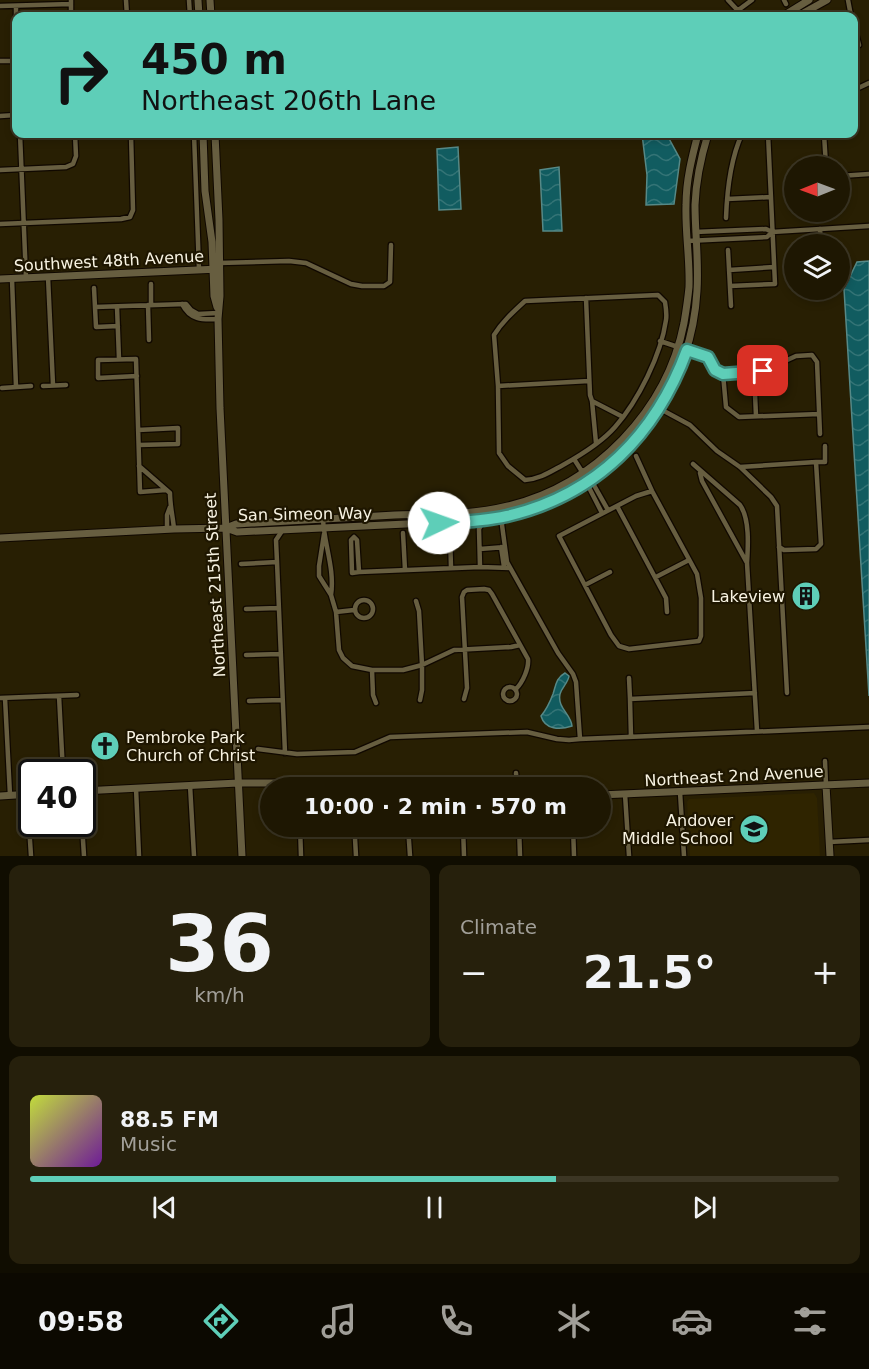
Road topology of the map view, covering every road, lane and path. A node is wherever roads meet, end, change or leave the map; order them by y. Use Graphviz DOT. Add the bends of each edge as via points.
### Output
graph roads {
  1 [pos="728,0"];
  2 [pos="752,0"];
  3 [pos="809,0"];
  4 [pos="827,0"];
  5 [pos="71,2"];
  6 [pos="0,6"];
  7 [pos="16,6"];
  8 [pos="737,11"];
  9 [pos="16,12"];
  10 [pos="790,12"];
  11 [pos="805,12"];
  12 [pos="858,39"];
  13 [pos="860,45"];
  14 [pos="20,138"];
  15 [pos="75,138"];
  16 [pos="130,138"];
  17 [pos="194,138"];
  18 [pos="203,138"];
  19 [pos="215,138"];
  20 [pos="697,138"];
  21 [pos="707,138"];
  22 [pos="741,138"];
  23 [pos="768,138"];
  24 [pos="824,138"];
  25 [pos="825,156"];
  26 [pos="22,169"];
  27 [pos="0,170"];
  28 [pos="869,174"];
  29 [pos="850,175"];
  30 [pos="771,197"];
  31 [pos="727,199"];
  32 [pos="726,218"];
  33 [pos="24,223"];
  34 [pos="0,224"];
  35 [pos="869,226"];
  36 [pos="820,229"];
  37 [pos="772,232"];
  38 [pos="820,234"];
  39 [pos="687,236"];
  40 [pos="696,236"];
  41 [pos="391,245"];
  42 [pos="728,250"];
  43 [pos="216,266"];
  44 [pos="774,267"];
  45 [pos="199,269"];
  46 [pos="729,270"];
  47 [pos="48,277"];
  48 [pos="26,278"];
  49 [pos="0,279"];
  50 [pos="12,279"];
  51 [pos="151,284"];
  52 [pos="730,286"];
  53 [pos="94,288"];
  54 [pos="586,298"];
  55 [pos="150,305"];
  56 [pos="731,306"];
  57 [pos="117,307"];
  58 [pos="95,308"];
  59 [pos="218,316"];
  60 [pos="118,326"];
  61 [pos="150,340"];
  62 [pos="660,341"];
  63 [pos="678,347"];
  64 [pos="687,350"];
  65 [pos="119,359"];
  66 [pos="754,372"];
  67 [pos="723,374"];
  68 [pos="136,376"];
  69 [pos="589,381"];
  70 [pos="66,385"];
  71 [pos="31,386"];
  72 [pos="43,386"];
  73 [pos="53,386"];
  74 [pos="498,386"];
  75 [pos="16,387"];
  76 [pos="2,388"];
  77 [pos="592,401"];
  78 [pos="651,404"];
  79 [pos="659,408"];
  80 [pos="819,414"];
  81 [pos="756,416"];
  82 [pos="623,417"];
  83 [pos="138,430"];
  84 [pos="820,434"];
  85 [pos="596,443"];
  86 [pos="139,445"];
  87 [pos="825,446"];
  88 [pos="636,456"];
  89 [pos="574,459"];
  90 [pos="816,462"];
  91 [pos="693,464"];
  92 [pos="139,466"];
  93 [pos="740,467"];
  94 [pos="699,471"];
  95 [pos="583,472"];
  96 [pos="588,481"];
  97 [pos="166,490"];
  98 [pos="652,491"];
  99 [pos="617,506"];
  100 [pos="608,510"];
  101 [pos="602,513"];
  102 [pos="492,514"];
  103 [pos="323,519"];
  104 [pos="473,521"];
  105 [pos="226,528"];
  106 [pos="171,529"];
  107 [pos="479,529"];
  108 [pos="282,530"];
  109 [pos="324,531"];
  110 [pos="404,533"];
  111 [pos="450,533"];
  112 [pos="0,538"];
  113 [pos="503,547"];
  114 [pos="779,547"];
  115 [pos="480,549"];
  116 [pos="689,560"];
  117 [pos="277,562"];
  118 [pos="747,563"];
  119 [pos="241,564"];
  120 [pos="480,567"];
  121 [pos="507,567"];
  122 [pos="451,568"];
  123 [pos="405,570"];
  124 [pos="359,572"];
  125 [pos="610,572"];
  126 [pos="656,577"];
  127 [pos="585,585"];
  128 [pos="331,595"];
  129 [pos="416,602"];
  130 [pos="278,608"];
  131 [pos="246,609"];
  132 [pos="354,610"];
  133 [pos="336,612"];
  134 [pos="667,612"];
  135 [pos="520,645"];
  136 [pos="464,650"];
  137 [pos="280,654"];
  138 [pos="246,655"];
  139 [pos="422,665"];
  140 [pos="372,670"];
  141 [pos="629,678"];
  142 [pos="516,689"];
  143 [pos="755,693"];
  144 [pos="787,693"];
  145 [pos="76,694"];
  146 [pos="59,696"];
  147 [pos="2,698"];
  148 [pos="464,699"];
  149 [pos="630,699"];
  150 [pos="282,700"];
  151 [pos="420,700"];
  152 [pos="249,701"];
  153 [pos="376,703"];
  154 [pos="869,727"];
  155 [pos="757,731"];
  156 [pos="631,737"];
  157 [pos="580,739"];
  158 [pos="258,749"];
  159 [pos="285,753"];
  160 [pos="62,759"];
  161 [pos="825,761"];
  162 [pos="516,773"];
  163 [pos="516,777"];
  164 [pos="238,783"];
  165 [pos="260,783"];
  166 [pos="869,783"];
  167 [pos="826,785"];
  168 [pos="190,786"];
  169 [pos="136,788"];
  170 [pos="96,790"];
  171 [pos="680,792"];
  172 [pos="625,794"];
  173 [pos="10,795"];
  174 [pos="18,795"];
  175 [pos="611,795"];
  176 [pos="0,796"];
  177 [pos="30,837"];
  178 [pos="83,837"];
  179 [pos="300,837"];
  180 [pos="355,837"];
  181 [pos="409,837"];
  182 [pos="463,837"];
  183 [pos="519,837"];
  184 [pos="573,837"];
  185 [pos="869,840"];
  186 [pos="829,842"];
  187 [pos="31,856"];
  188 [pos="84,856"];
  189 [pos="139,856"];
  190 [pos="194,856"];
  191 [pos="242,856"];
  192 [pos="301,856"];
  193 [pos="356,856"];
  194 [pos="410,856"];
  195 [pos="464,856"];
  196 [pos="520,856"];
  197 [pos="574,856"];
  198 [pos="629,856"];
  199 [pos="684,856"];
  200 [pos="830,856"];
  1 -- 8 [label="street"];
  2 -- 8 [label="street"];
  3 -- 10 [label="street"];
  4 -- 11 [label="street"];
  5 -- 7 [label="street"];
  6 -- 7 [label="street"];
  7 -- 9 [label="street"];
  12 -- 13 [label="street"];
  14 -- 26 [label="street"];
  15 -- 26 [label="street" via="73,164 66,168"];
  16 -- 33 [label="street" via="130,217"];
  17 -- 45 [label="street"];
  18 -- 43 [label="street, Northeast 215th Street" via="205,191"];
  19 -- 43 [label="street, Northeast 215th Street" via="219,220"];
  20 -- 39 [label="street, San Simeon Way" via="687,182"];
  21 -- 40 [label="street, San Simeon Way" via="696,185"];
  22 -- 31 [label="street"];
  23 -- 30 [label="street"];
  24 -- 25 [label="street"];
  26 -- 27 [label="street"];
  26 -- 33 [label="street"];
  28 -- 29 [label="street"];
  30 -- 31 [label="street"];
  30 -- 37 [label="street"];
  31 -- 32 [label="street"];
  33 -- 34 [label="street"];
  33 -- 48 [label="street"];
  35 -- 36 [label="street"];
  36 -- 37 [label="street"];
  36 -- 38 [label="street"];
  37 -- 40 [label="street" via="767,237"];
  37 -- 44 [label="street"];
  39 -- 40 [label="street"];
  39 -- 63 [label="street, San Simeon Way" via="689,286"];
  40 -- 64 [label="street, San Simeon Way" via="697,292"];
  41 -- 43 [label="street" via="390,282 384,286 351,284 298,262"];
  42 -- 46 [label="street"];
  43 -- 45 [label="street, Southwest 48th Avenue"];
  43 -- 59 [label="street, Northeast 215th Street"];
  44 -- 46 [label="street"];
  44 -- 52 [label="street" via="775,284"];
  45 -- 47 [label="street, Southwest 48th Avenue"];
  46 -- 52 [label="street"];
  47 -- 48 [label="street, Southwest 48th Avenue"];
  47 -- 73 [label="street"];
  48 -- 50 [label="street, Southwest 48th Avenue"];
  49 -- 50 [label="street, Southwest 48th Avenue"];
  50 -- 75 [label="street"];
  51 -- 55 [label="street"];
  52 -- 56 [label="street"];
  53 -- 58 [label="street"];
  54 -- 62 [label="street" via="658,295 665,302 666,319"];
  54 -- 69 [label="street"];
  54 -- 74 [label="street" via="525,302 504,321 494,335"];
  55 -- 57 [label="street"];
  55 -- 59 [label="street" via="182,304 187,313 198,319"];
  55 -- 61 [label="street"];
  57 -- 58 [label="street"];
  57 -- 60 [label="street"];
  58 -- 60 [label="street" via="96,327"];
  59 -- 105 [label="street, Northeast 215th Street"];
  60 -- 65 [label="street"];
  62 -- 63 [label="street"];
  62 -- 82 [label="street" via="647,378"];
  63 -- 64 [label="street"];
  63 -- 78 [label="street, San Simeon Way"];
  64 -- 67 [label="street" via="708,357 715,370"];
  64 -- 79 [label="street, San Simeon Way"];
  65 -- 68 [label="street" via="136,359"];
  65 -- 68 [label="street" via="98,360 98,378"];
  66 -- 67 [label="street"];
  66 -- 80 [label="street" via="796,356 812,355 817,362"];
  66 -- 81 [label="street"];
  67 -- 81 [label="street" via="726,407 739,417"];
  68 -- 83 [label="street"];
  69 -- 74 [label="street"];
  69 -- 77 [label="street"];
  70 -- 73 [label="street"];
  71 -- 75 [label="street"];
  72 -- 73 [label="street"];
  74 -- 89 [label="street" via="500,453 508,466 525,480 536,479"];
  75 -- 76 [label="street"];
  77 -- 82 [label="street"];
  77 -- 85 [label="street"];
  78 -- 79 [label="street"];
  78 -- 95 [label="street, San Simeon Way" via="621,442"];
  79 -- 93 [label="street" via="690,425"];
  79 -- 96 [label="street, San Simeon Way" via="632,444"];
  80 -- 81 [label="street"];
  80 -- 84 [label="street"];
  82 -- 85 [label="street"];
  83 -- 86 [label="street"];
  83 -- 86 [label="street" via="178,428 178,444"];
  85 -- 89 [label="street"];
  86 -- 92 [label="street"];
  87 -- 90 [label="street" via="825,462"];
  88 -- 98 [label="street"];
  89 -- 95 [label="street"];
  90 -- 93 [label="street"];
  90 -- 114 [label="street" via="821,544 816,549"];
  91 -- 94 [label="street"];
  92 -- 97 [label="street"];
  92 -- 97 [label="street" via="140,492"];
  93 -- 114 [label="street" via="777,506"];
  94 -- 118 [label="street"];
  94 -- 118 [label="street" via="745,512"];
  95 -- 96 [label="street"];
  95 -- 102 [label="street, San Simeon Way" via="554,490"];
  96 -- 100 [label="street"];
  96 -- 101 [label="street"];
  96 -- 102 [label="street, San Simeon Way" via="534,508"];
  97 -- 106 [label="street" via="170,493 167,515"];
  98 -- 99 [label="street"];
  98 -- 116 [label="street"];
  99 -- 100 [label="street"];
  99 -- 126 [label="street"];
  100 -- 101 [label="street"];
  101 -- 127 [label="street" via="559,536"];
  102 -- 103 [label="street, San Simeon Way"];
  102 -- 104 [label="street, San Simeon Way"];
  102 -- 107 [label="street"];
  102 -- 113 [label="street" via="502,525"];
  103 -- 105 [label="street, San Simeon Way" via="236,524"];
  103 -- 109 [label="street"];
  104 -- 107 [label="street"];
  104 -- 109 [label="street, San Simeon Way"];
  105 -- 106 [label="street"];
  105 -- 108 [label="street, San Simeon Way" via="237,532"];
  105 -- 164 [label="street, Northeast 215th Street"];
  106 -- 112 [label="street"];
  107 -- 115 [label="street"];
  108 -- 109 [label="street, San Simeon Way"];
  108 -- 117 [label="street" via="277,538"];
  109 -- 128 [label="street" via="331,564"];
  109 -- 128 [label="street" via="320,576"];
  110 -- 123 [label="street"];
  111 -- 122 [label="street"];
  113 -- 115 [label="street"];
  113 -- 121 [label="street"];
  114 -- 144 [label="street"];
  115 -- 120 [label="street"];
  116 -- 126 [label="street"];
  116 -- 127 [label="street" via="697,574 700,598 699,641 629,649 618,646"];
  117 -- 119 [label="street"];
  117 -- 130 [label="street"];
  118 -- 143 [label="street"];
  120 -- 121 [label="street"];
  120 -- 122 [label="street"];
  121 -- 157 [label="street" via="573,674"];
  122 -- 123 [label="street"];
  123 -- 124 [label="street"];
  124 -- 124 [label="street" via="352,573 354,537 357,540"];
  125 -- 127 [label="street"];
  126 -- 134 [label="street" via="666,598"];
  128 -- 133 [label="street"];
  129 -- 139 [label="street"];
  130 -- 131 [label="street"];
  130 -- 137 [label="street"];
  132 -- 132 [label="street" via="363,618 371,615 373,609 371,603 363,600 355,604"];
  132 -- 133 [label="street"];
  133 -- 140 [label="street" via="343,658 352,666"];
  135 -- 136 [label="street"];
  135 -- 136 [label="street" via="489,590 467,590 462,597"];
  135 -- 142 [label="street" via="528,663"];
  136 -- 139 [label="street" via="454,650"];
  136 -- 148 [label="street"];
  137 -- 138 [label="street"];
  137 -- 150 [label="street"];
  139 -- 140 [label="street" via="403,670"];
  139 -- 151 [label="street"];
  140 -- 153 [label="street"];
  141 -- 149 [label="street"];
  143 -- 149 [label="street"];
  143 -- 155 [label="street"];
  145 -- 146 [label="street"];
  146 -- 147 [label="street"];
  146 -- 160 [label="street"];
  147 -- 173 [label="street"];
  149 -- 156 [label="street"];
  150 -- 152 [label="street"];
  150 -- 159 [label="street"];
  154 -- 155 [label="street"];
  155 -- 156 [label="street"];
  156 -- 157 [label="street"];
  157 -- 159 [label="street" via="557,740 527,732 390,737 355,752"];
  158 -- 159 [label="street"];
  161 -- 167 [label="street"];
  162 -- 163 [label="street"];
  164 -- 165 [label="street"];
  164 -- 168 [label="street"];
  164 -- 191 [label="street, Northeast 215th Street"];
  166 -- 167 [label="street, Northeast 2nd Avenue"];
  167 -- 171 [label="street, Northeast 2nd Avenue"];
  167 -- 186 [label="street"];
  168 -- 169 [label="street"];
  168 -- 190 [label="street"];
  169 -- 170 [label="street"];
  169 -- 189 [label="street"];
  171 -- 172 [label="street, Northeast 2nd Avenue"];
  171 -- 199 [label="street"];
  172 -- 175 [label="street, Northeast 2nd Avenue"];
  172 -- 198 [label="street"];
  173 -- 174 [label="street"];
  173 -- 176 [label="street"];
  177 -- 187 [label="street"];
  178 -- 188 [label="street"];
  179 -- 192 [label="street"];
  180 -- 193 [label="street"];
  181 -- 194 [label="street"];
  182 -- 195 [label="street"];
  183 -- 196 [label="street"];
  184 -- 197 [label="street"];
  185 -- 186 [label="street"];
  186 -- 200 [label="street"];
}
